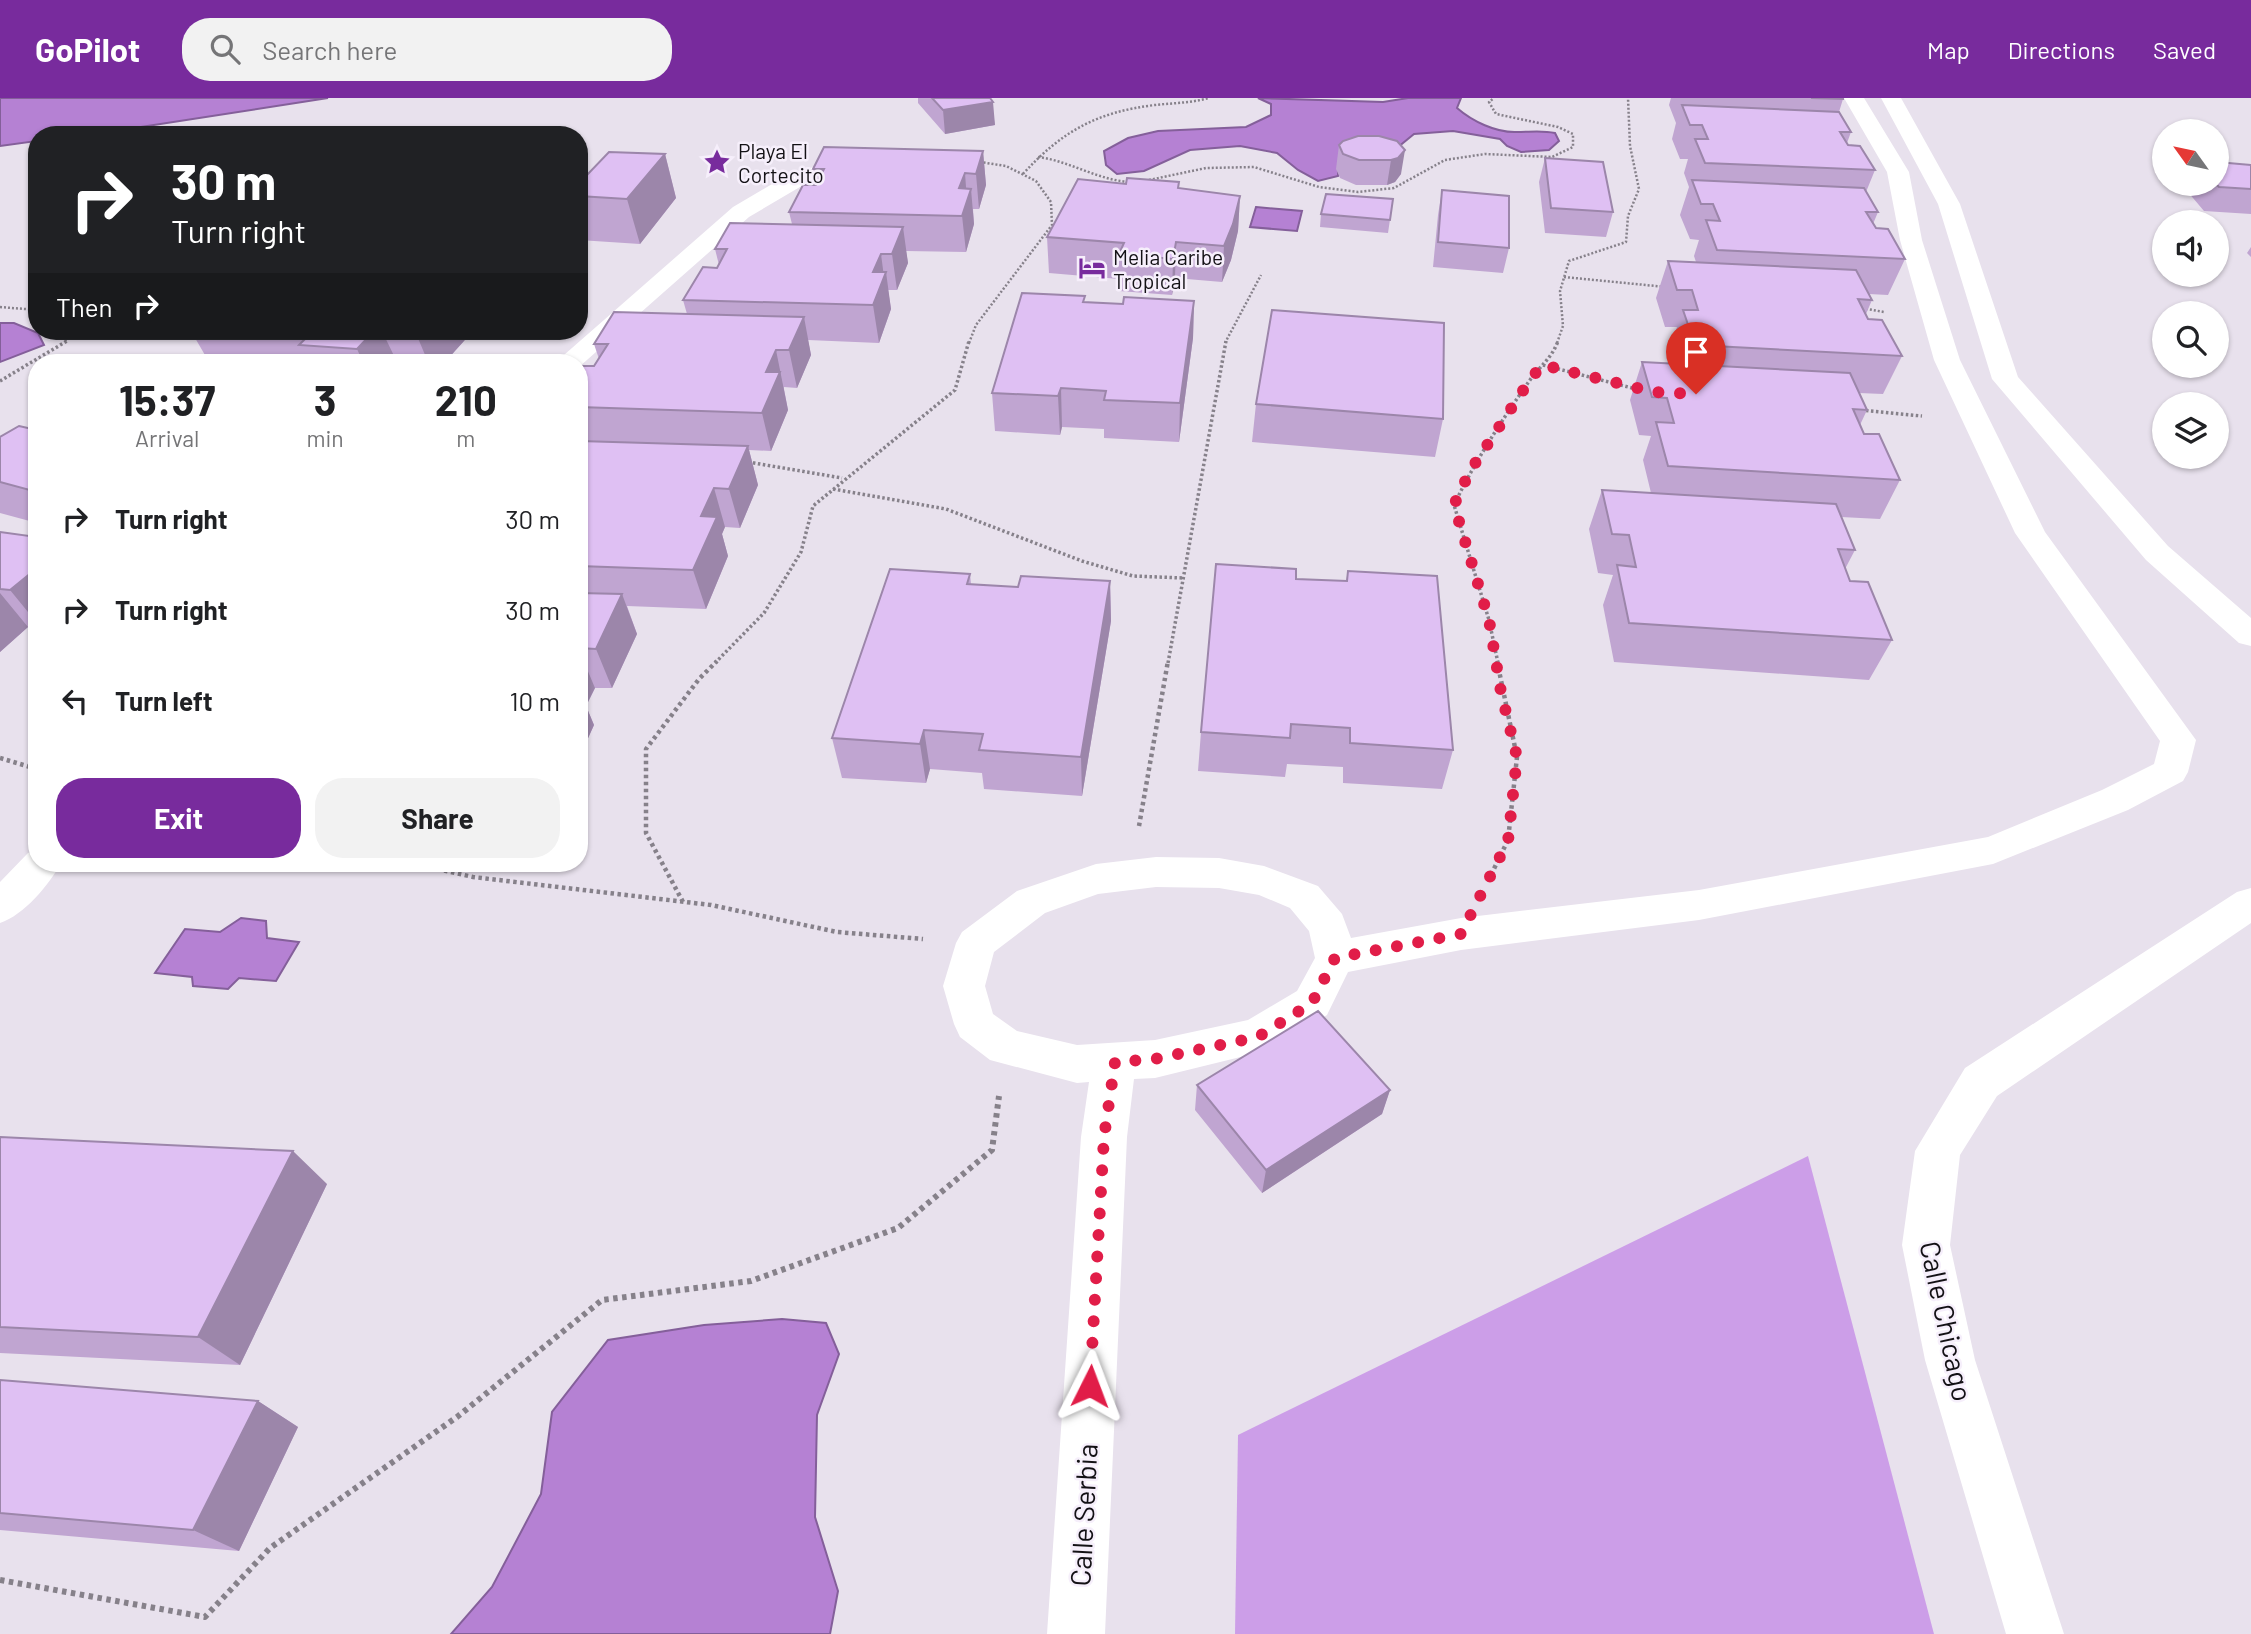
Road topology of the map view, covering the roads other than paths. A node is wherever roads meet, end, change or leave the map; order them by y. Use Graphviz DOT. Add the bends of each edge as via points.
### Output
graph roads {
  1 [pos="1854,98"];
  2 [pos="1891,98"];
  3 [pos="846,164"];
  4 [pos="578,354"];
  5 [pos="2251,635"];
  6 [pos="33,872"];
  7 [pos="2251,903"];
  8 [pos="0,907"];
  9 [pos="1335,958"];
  10 [pos="1115,1062"];
  11 [pos="1076,1634"];
  12 [pos="2035,1634"];
  1 -- 9 [label="lane" via="1898,172 1911,240 1947,360 2030,533 2178,740 2170,772 1993,850 1699,905 1461,934"];
  2 -- 5 [label="lane" via="1949,204 2006,379 2157,553"];
  3 -- 4 [label="lane" via="797,179 741,212"];
  6 -- 8 [label="lane"];
  7 -- 12 [label="lane, Calle Chicago" via="1981,1082 1938,1151 1926,1245 1950,1360"];
  9 -- 10 [label="lane" via="1312,1003 1258,1037 1155,1059"];
  9 -- 10 [label="lane" via="1328,925 1304,897 1264,881 1219,873 1156,872 1096,879 1031,902 976,943 964,986 975,1024 1005,1047 1077,1064"];
  10 -- 11 [label="lane, Calle Serbia" via="1104,1137"];
}
